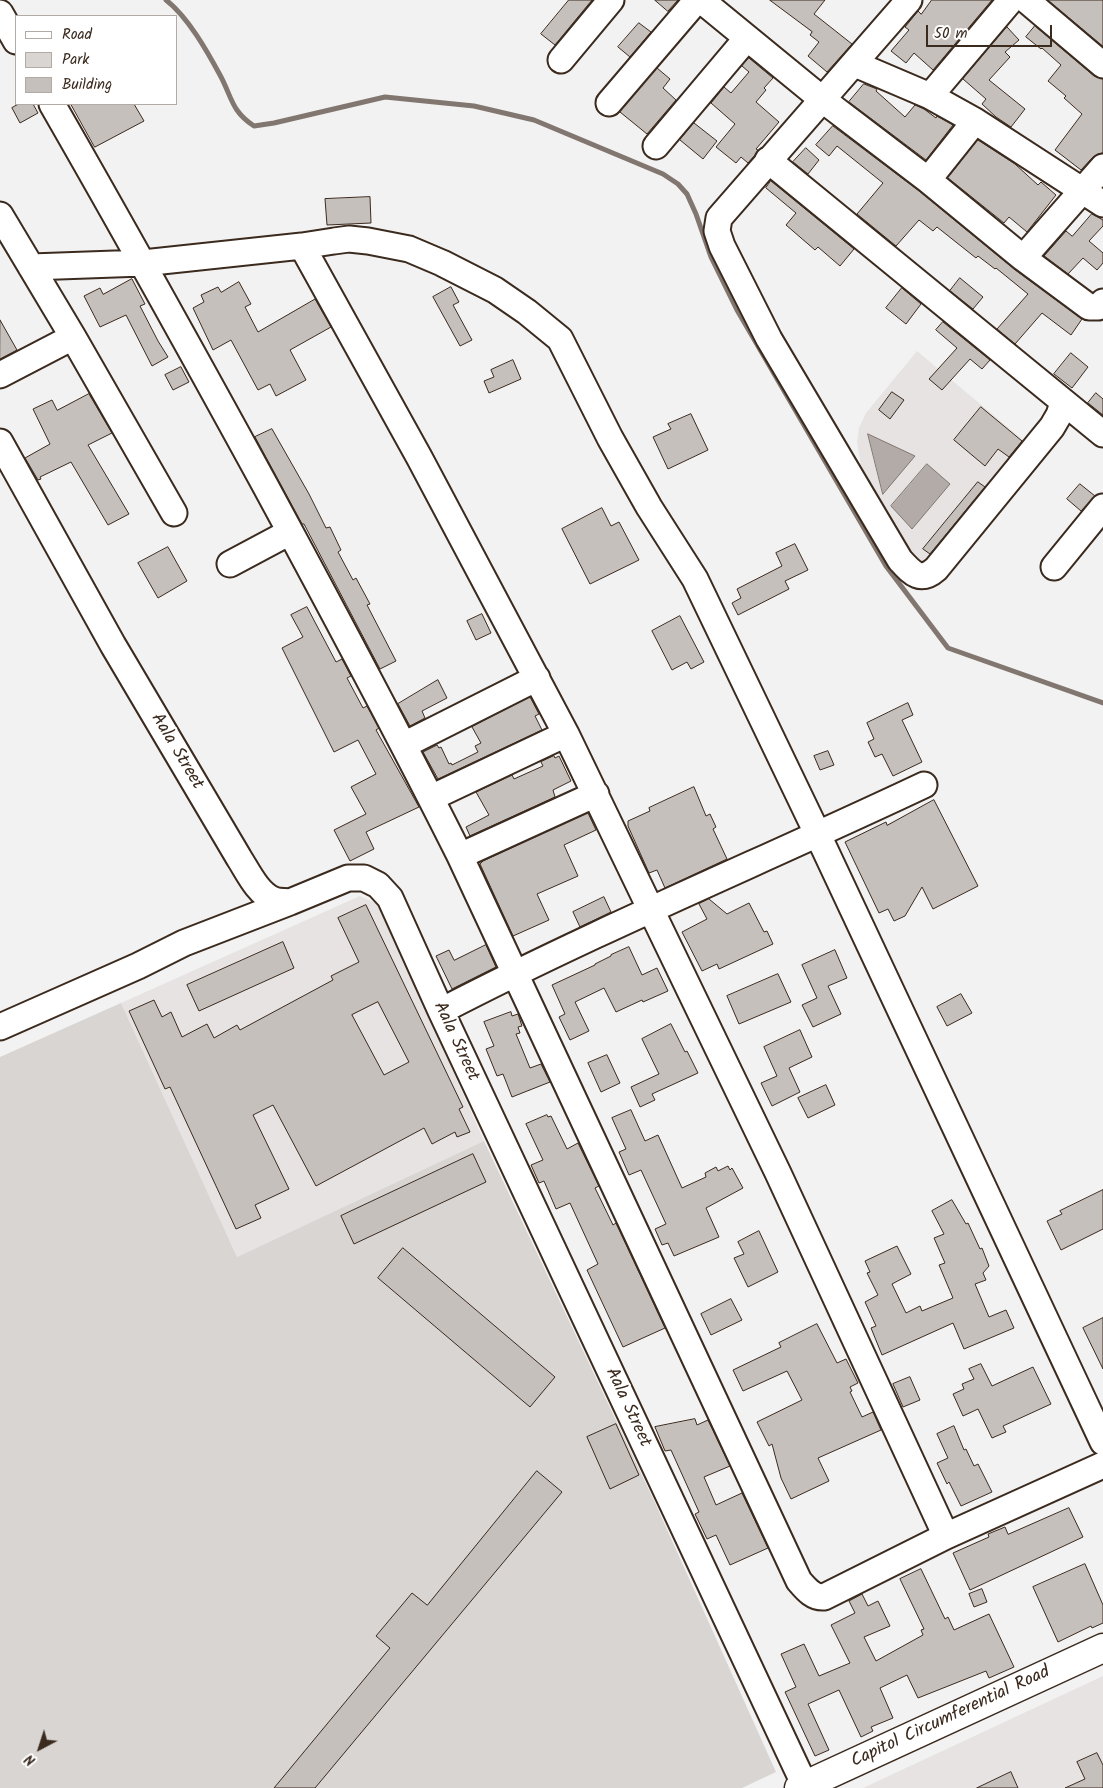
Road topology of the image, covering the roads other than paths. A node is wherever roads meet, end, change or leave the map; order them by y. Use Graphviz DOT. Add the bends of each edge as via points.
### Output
graph roads {
  1 [pos="611,0"];
  2 [pos="697,0"];
  3 [pos="701,0"];
  4 [pos="909,0"];
  5 [pos="1011,0"];
  6 [pos="1026,0"];
  7 [pos="0,13"];
  8 [pos="748,38"];
  9 [pos="15,39"];
  10 [pos="561,60"];
  11 [pos="855,64"];
  12 [pos="1103,65"];
  13 [pos="930,96"];
  14 [pos="823,100"];
  15 [pos="609,103"];
  16 [pos="53,105"];
  17 [pos="975,121"];
  18 [pos="656,146"];
  19 [pos="768,160"];
  20 [pos="1103,167"];
  21 [pos="928,180"];
  22 [pos="1093,197"];
  23 [pos="0,215"];
  24 [pos="302,246"];
  25 [pos="1023,258"];
  26 [pos="144,263"];
  27 [pos="31,267"];
  28 [pos="1103,302"];
  29 [pos="73,337"];
  30 [pos="0,374"];
  31 [pos="1063,403"];
  32 [pos="1103,434"];
  33 [pos="0,442"];
  34 [pos="1103,507"];
  35 [pos="174,513"];
  36 [pos="290,532"];
  37 [pos="230,564"];
  38 [pos="1054,567"];
  39 [pos="537,678"];
  40 [pos="566,734"];
  41 [pos="404,745"];
  42 [pos="924,785"];
  43 [pos="596,794"];
  44 [pos="432,798"];
  45 [pos="818,835"];
  46 [pos="460,856"];
  47 [pos="290,902"];
  48 [pos="650,909"];
  49 [pos="514,973"];
  50 [pos="441,1011"];
  51 [pos="0,1027"];
  52 [pos="1103,1442"];
  53 [pos="1103,1465"];
  54 [pos="946,1536"];
  55 [pos="1103,1648"];
  56 [pos="803,1787"];
  1 -- 10 [label="street"];
  2 -- 15 [label="street"];
  3 -- 8 [label="street"];
  4 -- 11 [label="street"];
  5 -- 13 [label="street"];
  6 -- 12 [label="street"];
  7 -- 9 [label="street"];
  8 -- 14 [label="street"];
  8 -- 18 [label="street"];
  11 -- 13 [label="street"];
  11 -- 14 [label="street"];
  13 -- 17 [label="street"];
  14 -- 19 [label="street"];
  14 -- 21 [label="street"];
  16 -- 26 [label="street"];
  17 -- 21 [label="street"];
  17 -- 22 [label="street"];
  19 -- 31 [label="street"];
  19 -- 31 [label="street" via="719,218 716,231 769,339 900,560 910,571 919,576 928,575 936,568 1052,427"];
  20 -- 22 [label="street"];
  21 -- 25 [label="street"];
  22 -- 25 [label="street"];
  23 -- 27 [label="street"];
  24 -- 26 [label="street"];
  24 -- 39 [label="street"];
  24 -- 45 [label="street" via="349,239 410,249 495,290 560,339 610,438 694,579"];
  25 -- 28 [label="street" via="1089,307 1098,307"];
  26 -- 27 [label="street"];
  26 -- 36 [label="street"];
  27 -- 29 [label="street"];
  29 -- 30 [label="street"];
  29 -- 35 [label="street"];
  31 -- 32 [label="street"];
  33 -- 47 [label="street, Aala Street" via="113,645 239,858 264,893 274,900"];
  34 -- 38 [label="street"];
  36 -- 37 [label="street"];
  36 -- 41 [label="street"];
  39 -- 40 [label="street"];
  39 -- 41 [label="street"];
  40 -- 43 [label="street"];
  40 -- 44 [label="street"];
  41 -- 44 [label="street"];
  42 -- 45 [label="street"];
  43 -- 46 [label="street"];
  43 -- 48 [label="street"];
  44 -- 46 [label="street"];
  45 -- 48 [label="street"];
  45 -- 52 [label="street"];
  46 -- 49 [label="street"];
  47 -- 50 [label="street, Aala Street" via="348,878 364,878 378,885 390,898"];
  47 -- 51 [label="street" via="184,943"];
  48 -- 49 [label="street"];
  48 -- 54 [label="street" via="778,1173"];
  49 -- 50 [label="street"];
  49 -- 54 [label="street" via="799,1581 812,1594 824,1597"];
  50 -- 56 [label="street, Aala Street"];
  53 -- 54 [label="street"];
  55 -- 56 [label="main road, Capitol Circumferential Road"];
}
